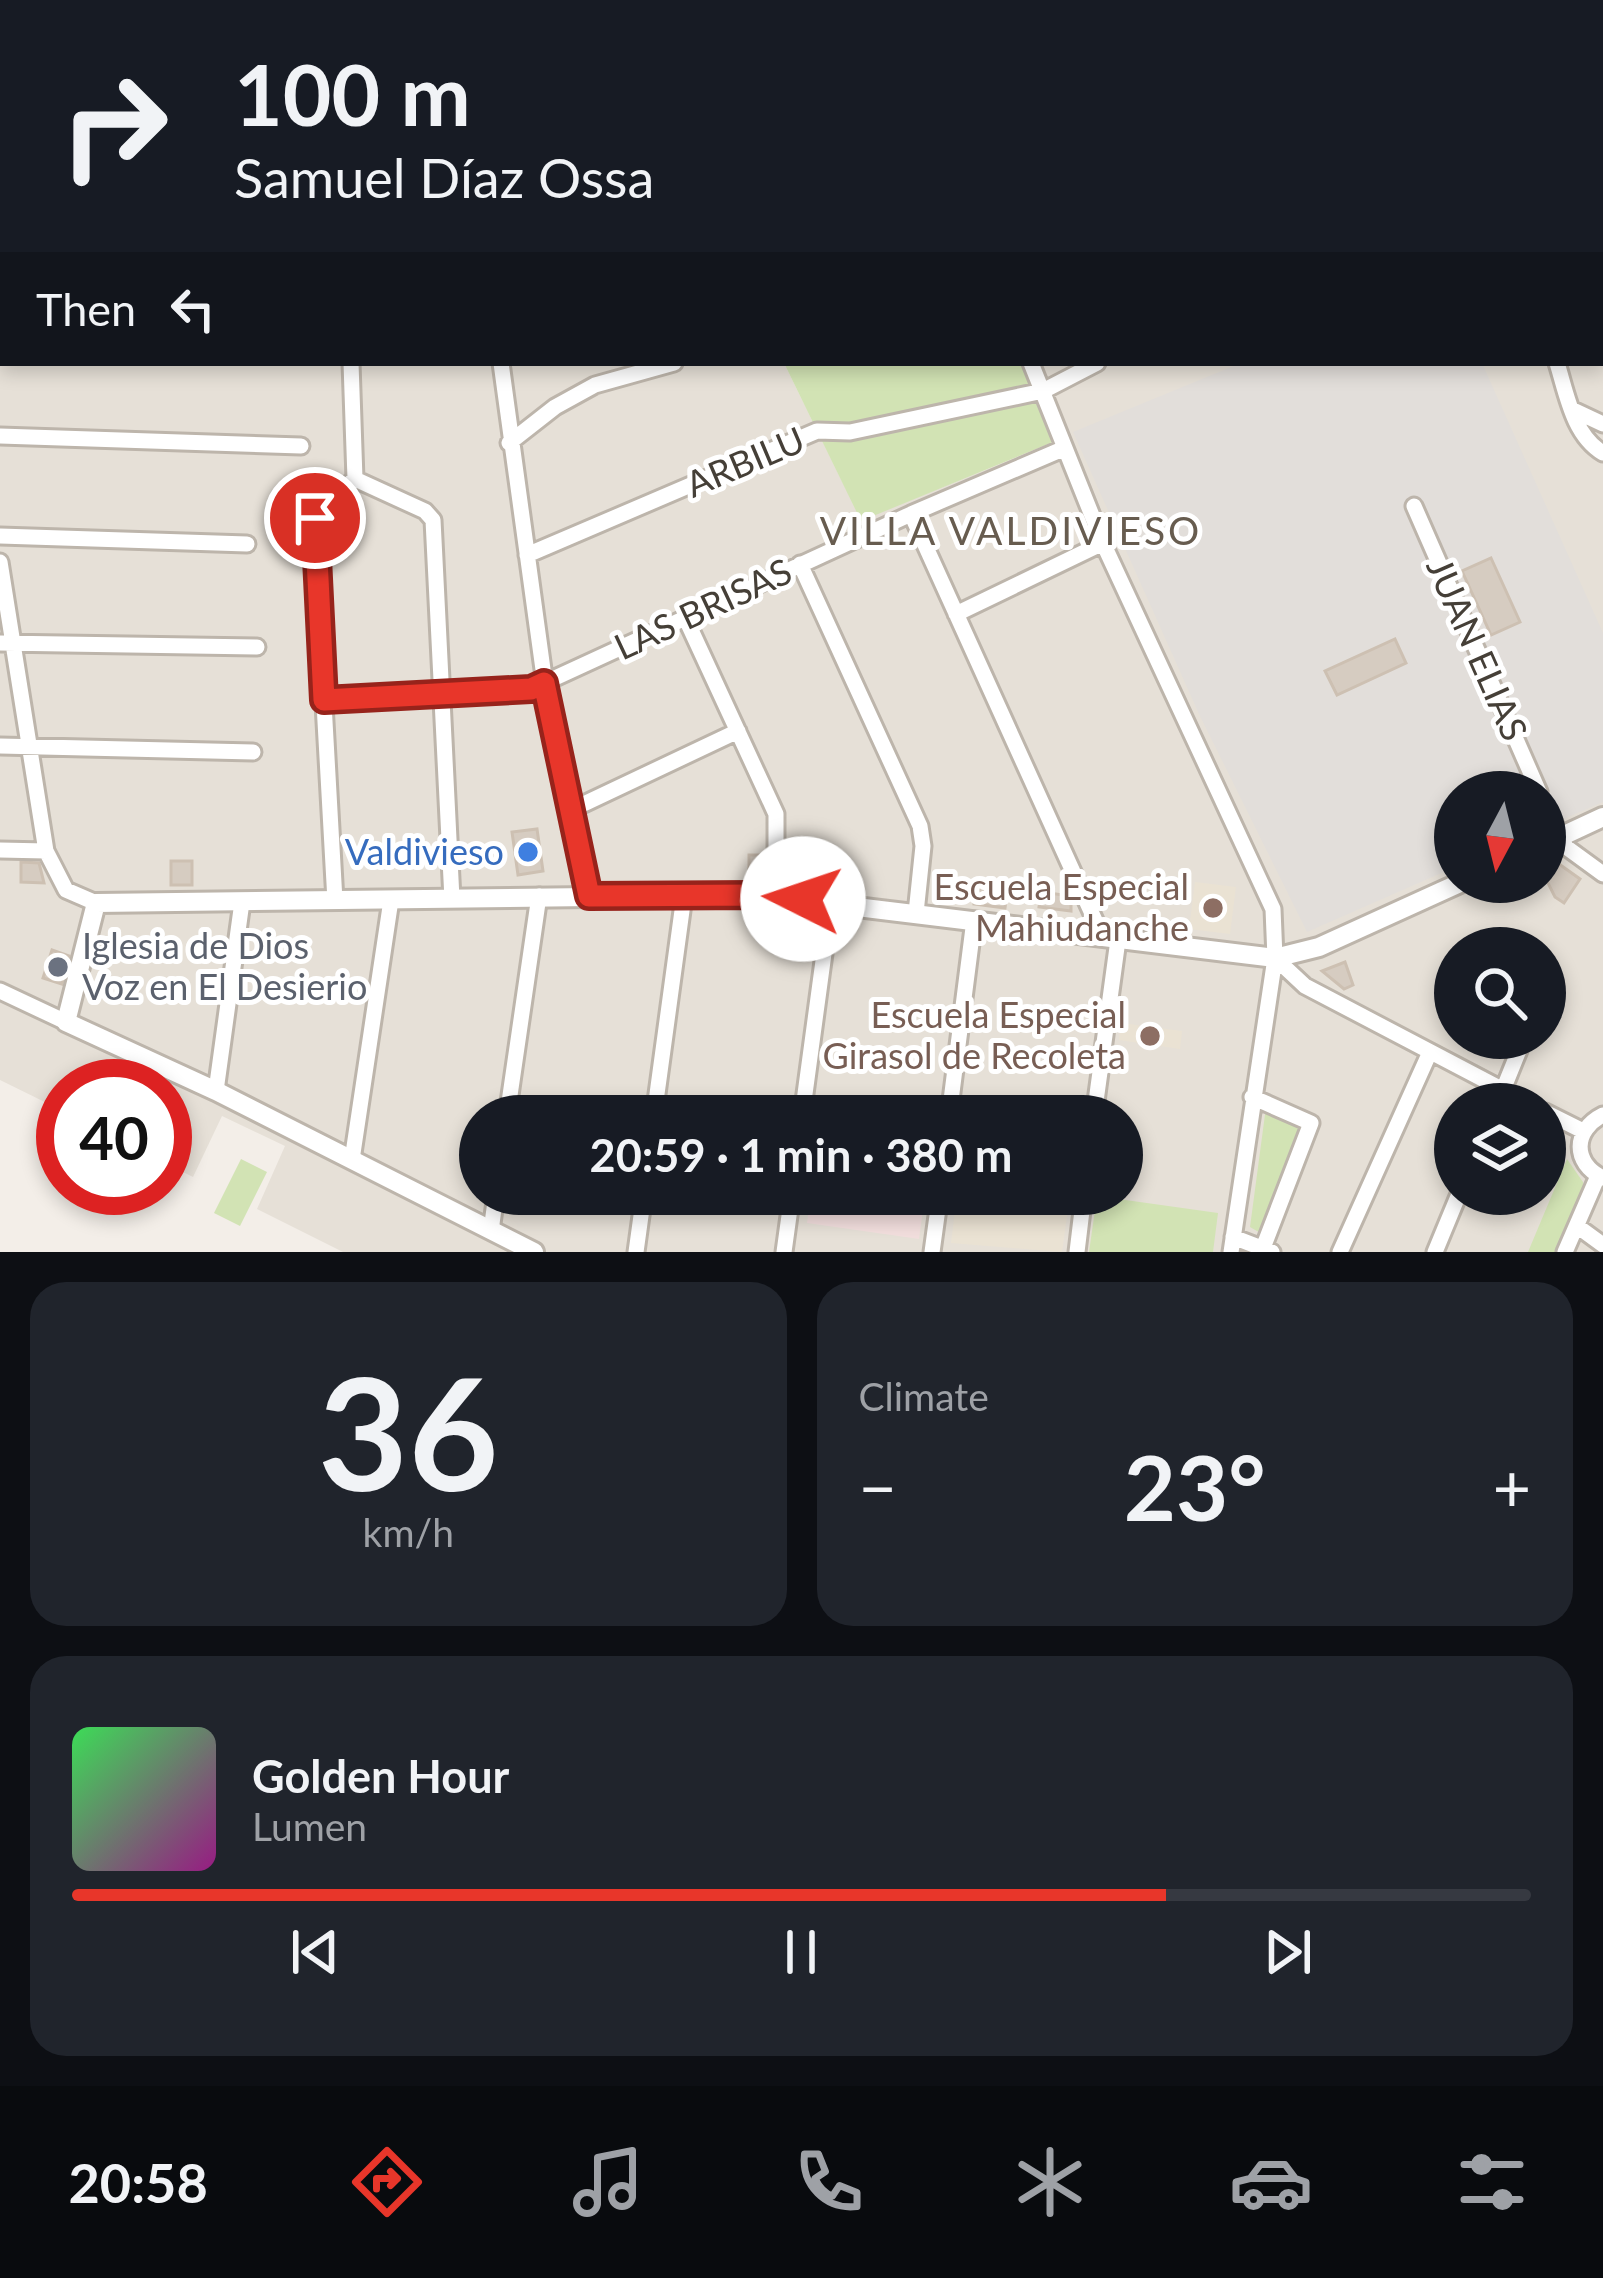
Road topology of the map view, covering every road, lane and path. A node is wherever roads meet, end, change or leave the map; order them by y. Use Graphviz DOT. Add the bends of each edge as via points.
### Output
graph roads {
  1 [pos="351,366"];
  2 [pos="501,366"];
  3 [pos="663,366"];
  4 [pos="1031,366"];
  5 [pos="1091,366"];
  6 [pos="1558,366"];
  7 [pos="1043,391"];
  8 [pos="1571,410"];
  9 [pos="1603,424"];
  10 [pos="0,436"];
  11 [pos="509,443"];
  12 [pos="301,446"];
  13 [pos="1066,448"];
  14 [pos="1603,453"];
  15 [pos="355,479"];
  16 [pos="1414,506"];
  17 [pos="911,514"];
  18 [pos="0,536"];
  19 [pos="1103,543"];
  20 [pos="248,544"];
  21 [pos="527,555"];
  22 [pos="0,562"];
  23 [pos="800,564"];
  24 [pos="956,614"];
  25 [pos="685,617"];
  26 [pos="6,643"];
  27 [pos="257,647"];
  28 [pos="544,683"];
  29 [pos="442,694"];
  30 [pos="324,700"];
  31 [pos="738,731"];
  32 [pos="0,746"];
  33 [pos="29,748"];
  34 [pos="253,752"];
  35 [pos="1530,771"];
  36 [pos="571,809"];
  37 [pos="1603,818"];
  38 [pos="1566,835"];
  39 [pos="0,850"];
  40 [pos="1566,850"];
  41 [pos="46,851"];
  42 [pos="1603,874"];
  43 [pos="1434,895"];
  44 [pos="539,896"];
  45 [pos="589,896"];
  46 [pos="684,896"];
  47 [pos="776,896"];
  48 [pos="452,898"];
  49 [pos="391,900"];
  50 [pos="335,901"];
  51 [pos="242,902"];
  52 [pos="831,902"];
  53 [pos="96,903"];
  54 [pos="916,913"];
  55 [pos="974,920"];
  56 [pos="1110,939"];
  57 [pos="1275,958"];
  58 [pos="0,991"];
  59 [pos="66,1022"];
  60 [pos="1430,1052"];
  61 [pos="1490,1083"];
  62 [pos="216,1091"];
  63 [pos="510,1095"];
  64 [pos="657,1095"];
  65 [pos="805,1095"];
  66 [pos="953,1095"];
  67 [pos="1096,1095"];
  68 [pos="1252,1096"];
  69 [pos="1603,1115"];
  70 [pos="1566,1122"];
  71 [pos="1583,1131"];
  72 [pos="352,1160"];
  73 [pos="1601,1177"];
  74 [pos="493,1215"];
  75 [pos="641,1215"];
  76 [pos="789,1215"];
  77 [pos="937,1215"];
  78 [pos="1081,1215"];
  79 [pos="1450,1215"];
  80 [pos="1576,1226"];
  81 [pos="491,1231"];
  82 [pos="1232,1245"];
  83 [pos="1603,1245"];
  84 [pos="1267,1250"];
  85 [pos="534,1252"];
  86 [pos="636,1252"];
  87 [pos="784,1252"];
  88 [pos="932,1252"];
  89 [pos="1077,1252"];
  90 [pos="1340,1252"];
  91 [pos="1435,1252"];
  92 [pos="1565,1252"];
  1 -- 15 [label="street"];
  2 -- 11 [label="street"];
  3 -- 11 [label="street" via="595,385"];
  4 -- 7 [label="street"];
  5 -- 7 [label="street, ARBILU"];
  6 -- 8 [label="street"];
  7 -- 13 [label="street"];
  7 -- 21 [label="street, ARBILU" via="850,432 817,431"];
  8 -- 9 [label="street"];
  8 -- 14 [label="street" via="1588,444"];
  10 -- 12 [label="street"];
  11 -- 21 [label="street"];
  13 -- 17 [label="street, LAS BRISAS"];
  13 -- 19 [label="street"];
  15 -- 29 [label="street" via="432,517"];
  15 -- 30 [label="street" via="322,505 314,524"];
  16 -- 35 [label="street, JUAN ELIAS"];
  17 -- 23 [label="street, LAS BRISAS"];
  17 -- 24 [label="street"];
  18 -- 20 [label="street"];
  19 -- 24 [label="street"];
  19 -- 57 [label="street" via="1273,910"];
  21 -- 28 [label="street"];
  22 -- 26 [label="street"];
  23 -- 25 [label="street, LAS BRISAS"];
  23 -- 54 [label="street" via="920,826"];
  24 -- 56 [label="street"];
  25 -- 28 [label="street, LAS BRISAS"];
  25 -- 31 [label="street"];
  26 -- 27 [label="street"];
  26 -- 33 [label="street"];
  28 -- 29 [label="street, LAS BRISAS"];
  28 -- 36 [label="street"];
  29 -- 30 [label="street, LAS BRISAS"];
  29 -- 48 [label="street"];
  30 -- 50 [label="street"];
  31 -- 36 [label="street"];
  31 -- 47 [label="street" via="778,822"];
  32 -- 33 [label="street"];
  33 -- 34 [label="street"];
  33 -- 41 [label="street"];
  36 -- 45 [label="street"];
  37 -- 38 [label="street"];
  39 -- 41 [label="street"];
  40 -- 42 [label="street"];
  41 -- 53 [label="street" via="66,890"];
  43 -- 57 [label="street" via="1319,947"];
  44 -- 45 [label="street"];
  44 -- 48 [label="street"];
  44 -- 63 [label="street"];
  45 -- 46 [label="street"];
  46 -- 47 [label="street"];
  46 -- 64 [label="street"];
  47 -- 52 [label="street"];
  48 -- 49 [label="street"];
  49 -- 50 [label="street"];
  49 -- 72 [label="street"];
  50 -- 51 [label="street"];
  51 -- 53 [label="street"];
  51 -- 62 [label="street"];
  52 -- 54 [label="street"];
  52 -- 65 [label="street"];
  53 -- 59 [label="street"];
  54 -- 55 [label="street"];
  55 -- 56 [label="street"];
  55 -- 66 [label="street"];
  56 -- 57 [label="street"];
  56 -- 67 [label="street"];
  57 -- 60 [label="street" via="1305,986"];
  57 -- 68 [label="street"];
  58 -- 59 [label="street"];
  59 -- 62 [label="street"];
  60 -- 61 [label="street"];
  60 -- 90 [label="street"];
  62 -- 72 [label="street"];
  68 -- 82 [label="street"];
  68 -- 84 [label="street" via="1311,1123"];
  69 -- 71 [label="street"];
  70 -- 71 [label="street"];
  71 -- 73 [label="street" via="1581,1157"];
  72 -- 81 [label="street"];
  73 -- 80 [label="street"];
  74 -- 81 [label="street"];
  75 -- 86 [label="street"];
  76 -- 87 [label="street"];
  77 -- 88 [label="street"];
  78 -- 89 [label="street"];
  79 -- 91 [label="street"];
  80 -- 83 [label="street"];
  80 -- 92 [label="street"];
  81 -- 85 [label="street"];
  82 -- 84 [label="street"];
}
